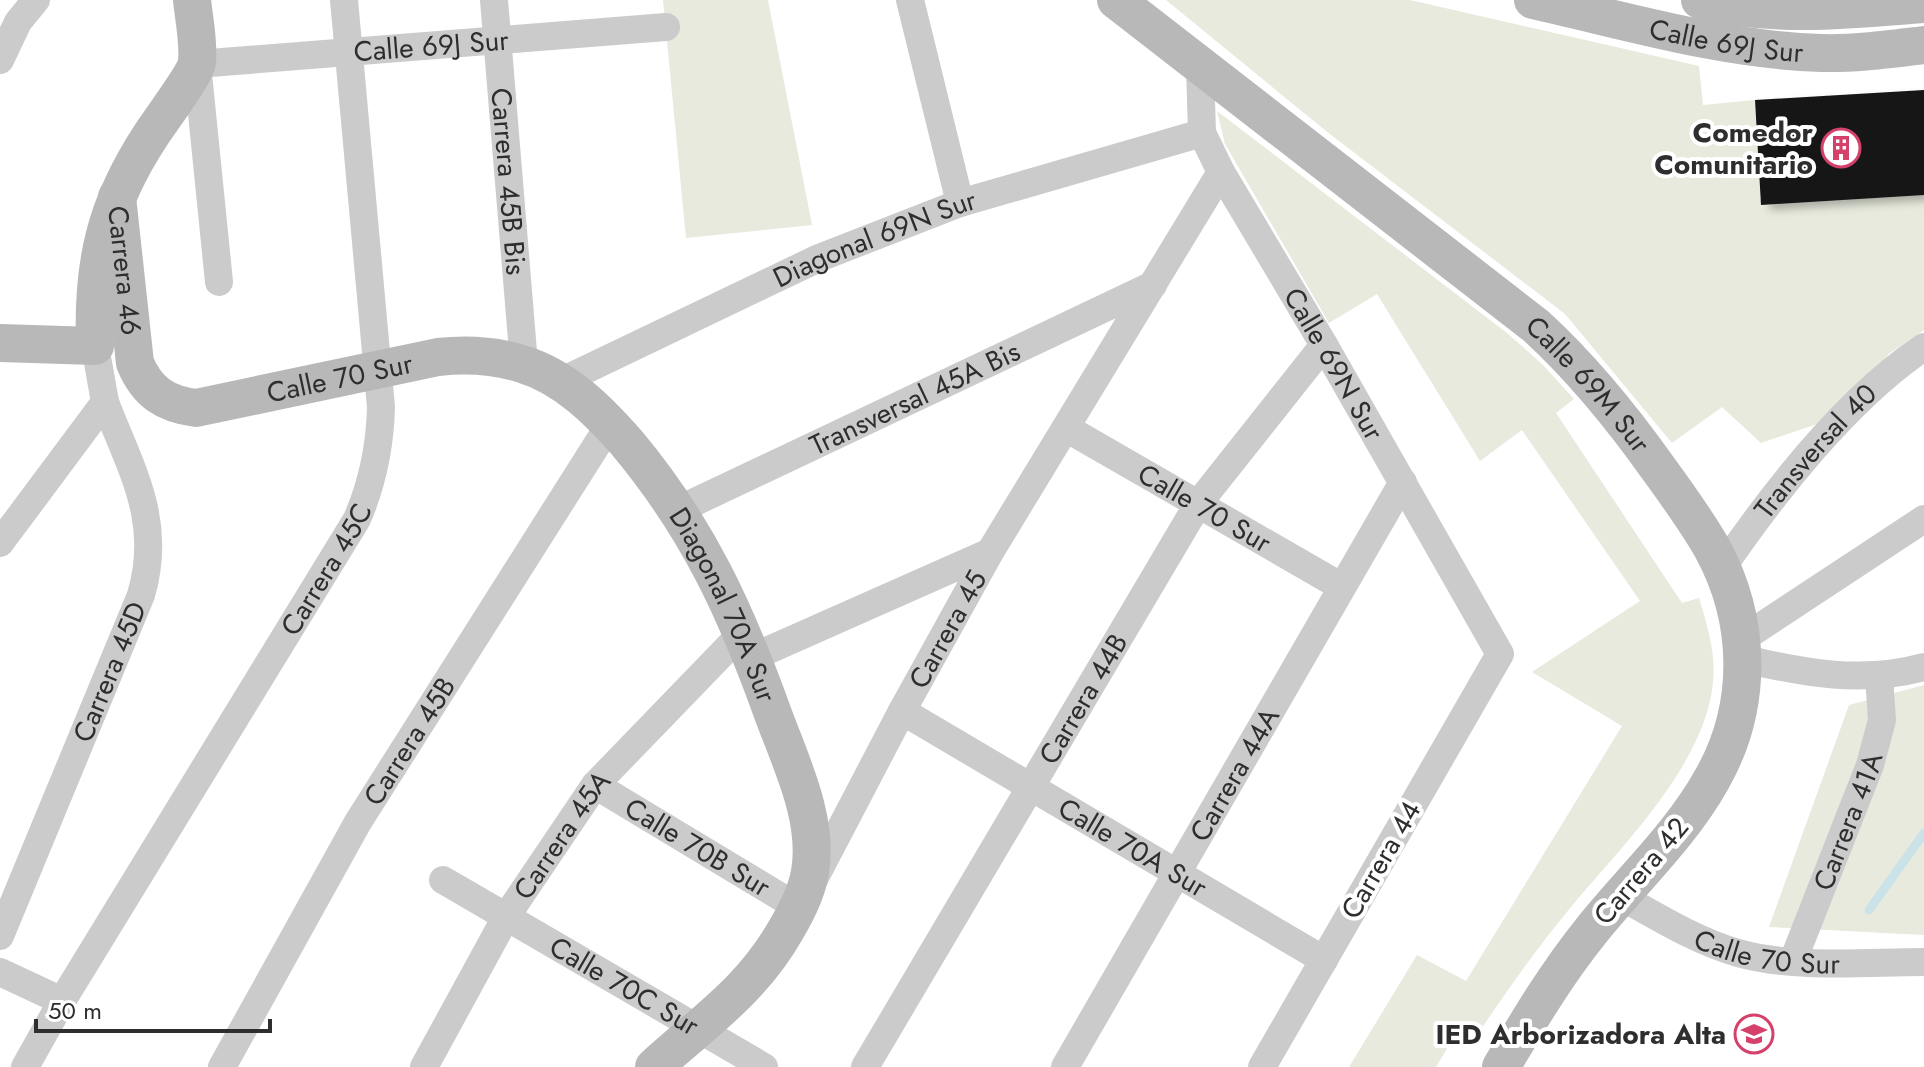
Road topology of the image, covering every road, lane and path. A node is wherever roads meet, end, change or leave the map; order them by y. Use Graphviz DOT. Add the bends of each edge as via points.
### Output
graph roads {
  1 [pos="36,0"];
  2 [pos="192,0"];
  3 [pos="344,0"];
  4 [pos="494,0"];
  5 [pos="910,0"];
  6 [pos="1116,0"];
  7 [pos="1533,0"];
  8 [pos="1700,0"];
  9 [pos="1924,4"];
  10 [pos="666,27"];
  11 [pos="497,40"];
  12 [pos="1924,45"];
  13 [pos="349,51"];
  14 [pos="0,60"];
  15 [pos="197,64"];
  16 [pos="1200,67"];
  17 [pos="1202,133"];
  18 [pos="1221,172"];
  19 [pos="117,197"];
  20 [pos="960,203"];
  21 [pos="219,282"];
  22 [pos="1153,285"];
  23 [pos="0,343"];
  24 [pos="1324,345"];
  25 [pos="95,346"];
  26 [pos="1924,347"];
  27 [pos="524,364"];
  28 [pos="376,368"];
  29 [pos="560,382"];
  30 [pos="158,394"];
  31 [pos="105,402"];
  32 [pos="610,424"];
  33 [pos="1066,428"];
  34 [pos="1403,482"];
  35 [pos="1198,504"];
  36 [pos="678,510"];
  37 [pos="1924,519"];
  38 [pos="0,543"];
  39 [pos="990,552"];
  40 [pos="1722,568"];
  41 [pos="1342,587"];
  42 [pos="747,645"];
  43 [pos="1743,649"];
  44 [pos="1500,654"];
  45 [pos="1924,667"];
  46 [pos="1879,676"];
  47 [pos="902,711"];
  48 [pos="595,785"];
  49 [pos="1031,785"];
  50 [pos="1177,873"];
  51 [pos="443,880"];
  52 [pos="1620,896"];
  53 [pos="799,908"];
  54 [pos="506,917"];
  55 [pos="0,936"];
  56 [pos="1324,960"];
  57 [pos="1793,961"];
  58 [pos="1924,962"];
  59 [pos="0,972"];
  60 [pos="62,1001"];
  61 [pos="696,1029"];
  62 [pos="25,1067"];
  63 [pos="222,1067"];
  64 [pos="424,1067"];
  65 [pos="654,1067"];
  66 [pos="764,1067"];
  67 [pos="865,1067"];
  68 [pos="1065,1067"];
  69 [pos="1262,1067"];
  70 [pos="1501,1067"];
  1 -- 14 [label="street" via="18,22"];
  2 -- 15 [label="street"];
  3 -- 13 [label="street, Carrera 45C"];
  4 -- 11 [label="street, Carrera 45B Bis"];
  5 -- 20 [label="street"];
  6 -- 16 [label="street"];
  7 -- 12 [label="street, Calle 69J Sur" via="1781,51 1856,52"];
  8 -- 9 [label="street, Calle 69J Sur" via="1778,12"];
  10 -- 11 [label="street, Calle 69J Sur"];
  11 -- 13 [label="street, Calle 69J Sur"];
  11 -- 27 [label="street, Carrera 45B Bis"];
  13 -- 15 [label="street, Calle 69J Sur"];
  13 -- 28 [label="street, Carrera 45C"];
  15 -- 19 [label="street, Carrera 46"];
  15 -- 21 [label="street"];
  16 -- 17 [label="street, Calle 69N Sur"];
  16 -- 40 [label="street, Calle 69M Sur" via="1562,350 1628,425"];
  17 -- 18 [label="street, Calle 69N Sur"];
  17 -- 20 [label="street, Diagonal 69N Sur"];
  18 -- 22 [label="street, Carrera 45"];
  18 -- 24 [label="street, Calle 69N Sur"];
  19 -- 25 [label="street" via="96,267"];
  19 -- 30 [label="street, Carrera 46" via="135,363 143,382"];
  20 -- 29 [label="street, Diagonal 69N Sur" via="819,258"];
  22 -- 33 [label="street, Carrera 45"];
  22 -- 36 [label="street, Transversal 45A Bis"];
  23 -- 25 [label="street"];
  24 -- 34 [label="street, Calle 69N Sur"];
  24 -- 35 [label="street, Carrera 44B"];
  25 -- 31 [label="street, Carrera 45D"];
  26 -- 40 [label="street, Transversal 40" via="1891,369 1840,422 1750,526"];
  27 -- 28 [label="street, Calle 70 Sur" via="467,354"];
  27 -- 29 [label="street, Diagonal 70A Sur"];
  28 -- 30 [label="street, Calle 70 Sur" via="196,408 178,406"];
  28 -- 60 [label="street, Carrera 45C" via="380,436 369,492 357,519"];
  29 -- 32 [label="street, Diagonal 70A Sur"];
  31 -- 38 [label="street"];
  31 -- 55 [label="street, Carrera 45D" via="148,519 147,577"];
  32 -- 36 [label="street, Diagonal 70A Sur"];
  32 -- 63 [label="street, Carrera 45B" via="358,822"];
  33 -- 35 [label="street, Calle 70 Sur"];
  33 -- 39 [label="street, Carrera 45"];
  34 -- 41 [label="street, Carrera 44A"];
  34 -- 44 [label="street, Calle 69N Sur"];
  35 -- 41 [label="street, Calle 70 Sur"];
  35 -- 49 [label="street, Carrera 44B"];
  36 -- 42 [label="street, Diagonal 70A Sur" via="720,582"];
  37 -- 43 [label="street"];
  39 -- 42 [label="street"];
  39 -- 47 [label="street, Carrera 45"];
  40 -- 43 [label="street, Calle 69M Sur"];
  41 -- 50 [label="street, Carrera 44A"];
  42 -- 48 [label="street, Carrera 45A"];
  42 -- 53 [label="street, Diagonal 70A Sur" via="808,820 810,873"];
  43 -- 46 [label="street" via="1831,676"];
  43 -- 52 [label="street, Carrera 42" via="1736,721 1712,779"];
  44 -- 56 [label="street, Carrera 44"];
  45 -- 46 [label="street"];
  46 -- 57 [label="street, Carrera 41A" via="1882,720 1870,765"];
  47 -- 49 [label="street, Calle 70A Sur"];
  47 -- 53 [label="street, Carrera 45"];
  48 -- 53 [label="street, Calle 70B Sur"];
  48 -- 54 [label="street, Carrera 45A"];
  49 -- 50 [label="street, Calle 70A Sur"];
  49 -- 67 [label="street, Carrera 44B"];
  50 -- 56 [label="street, Calle 70A Sur"];
  50 -- 68 [label="street, Carrera 44A"];
  51 -- 54 [label="street, Calle 70C Sur"];
  52 -- 57 [label="street, Calle 70 Sur" via="1706,942"];
  52 -- 70 [label="street, Carrera 42" via="1565,964"];
  53 -- 61 [label="street, Carrera 45" via="759,972"];
  54 -- 61 [label="street, Calle 70C Sur"];
  54 -- 64 [label="street, Carrera 45A"];
  56 -- 69 [label="street, Carrera 44"];
  57 -- 58 [label="street, Calle 70 Sur"];
  59 -- 60 [label="street"];
  60 -- 62 [label="street, Carrera 45C"];
  61 -- 65 [label="street, Carrera 45"];
  61 -- 66 [label="street, Calle 70C Sur"];
}
